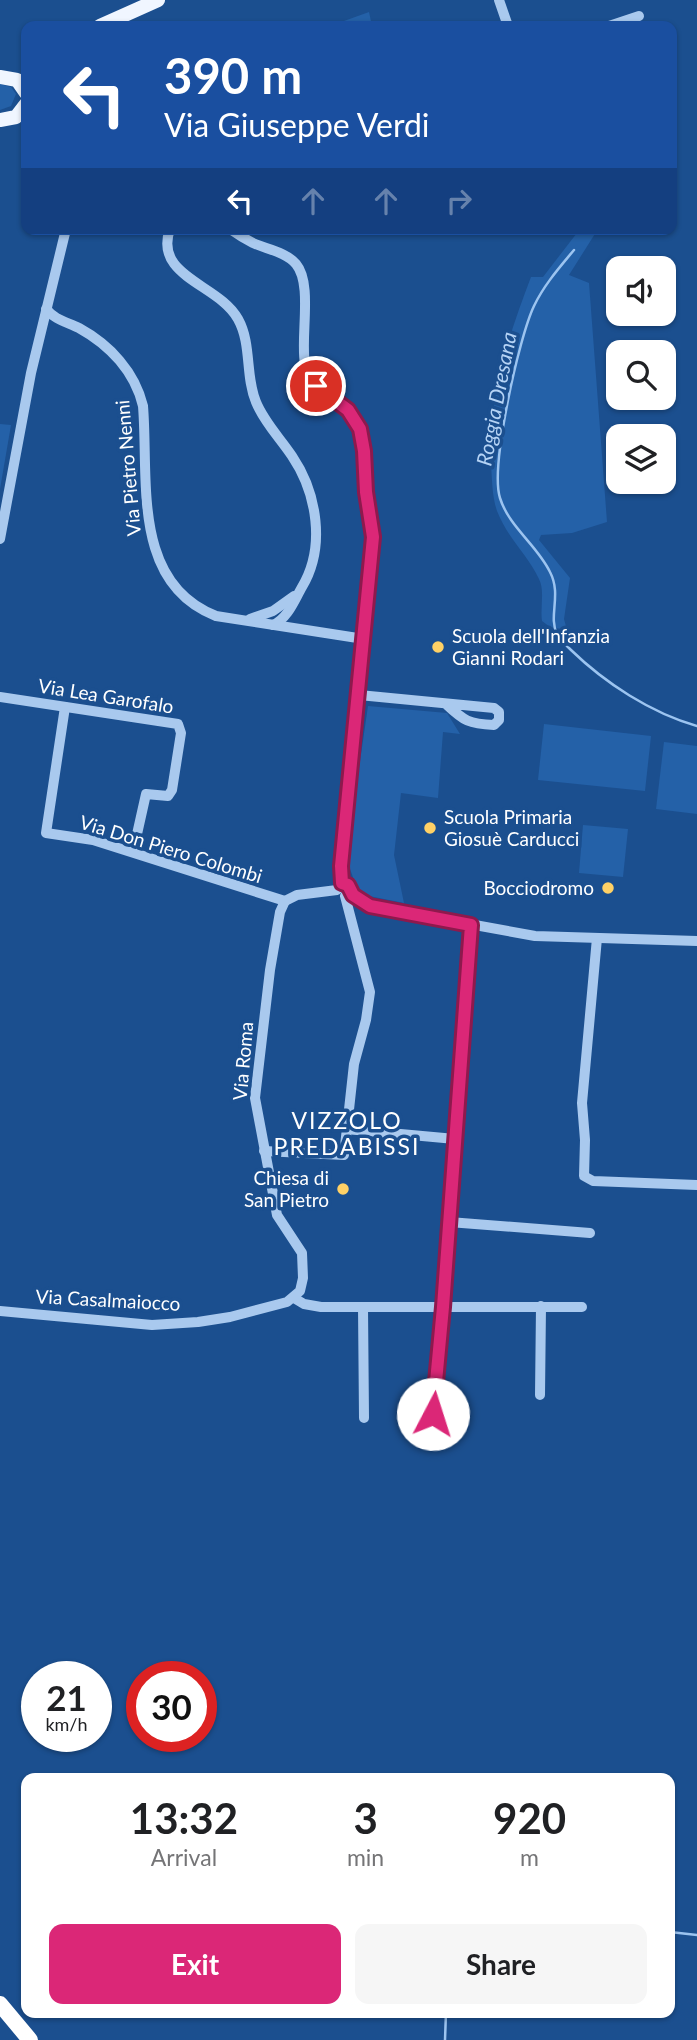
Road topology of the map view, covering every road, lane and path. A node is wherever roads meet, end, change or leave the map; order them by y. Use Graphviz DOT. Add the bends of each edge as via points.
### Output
graph roads {
  1 [pos="158,0"];
  2 [pos="499,0"];
  3 [pos="639,16"];
  4 [pos="111,21"];
  5 [pos="506,21"];
  6 [pos="624,21"];
  7 [pos="21,73"];
  8 [pos="2,77"];
  9 [pos="21,84"];
  10 [pos="21,113"];
  11 [pos="5,120"];
  12 [pos="65,235"];
  13 [pos="169,235"];
  14 [pos="240,235"];
  15 [pos="46,310"];
  16 [pos="0,539"];
  17 [pos="300,589"];
  18 [pos="295,601"];
  19 [pos="280,607"];
  20 [pos="242,621"];
  21 [pos="273,625"];
  22 [pos="311,631"];
  23 [pos="364,639"];
  24 [pos="359,695"];
  25 [pos="0,697"];
  26 [pos="446,704"];
  27 [pos="65,706"];
  28 [pos="133,852"];
  29 [pos="344,890"];
  30 [pos="285,901"];
  31 [pos="471,925"];
  32 [pos="597,938"];
  33 [pos="697,941"];
  34 [pos="346,1129"];
  35 [pos="455,1139"];
  36 [pos="264,1151"];
  37 [pos="697,1185"];
  38 [pos="449,1222"];
  39 [pos="590,1233"];
  40 [pos="294,1298"];
  41 [pos="541,1306"];
  42 [pos="363,1307"];
  43 [pos="443,1307"];
  44 [pos="582,1307"];
  45 [pos="0,1311"];
  46 [pos="540,1395"];
  47 [pos="433,1414"];
  48 [pos="364,1418"];
  49 [pos="0,2004"];
  50 [pos="30,2040"];
  1 -- 4 [label="main road"];
  2 -- 5 [label="street"];
  3 -- 6 [label="street"];
  7 -- 8 [label="main road"];
  8 -- 9 [label="main road"];
  10 -- 11 [label="main road"];
  12 -- 15 [label="street"];
  13 -- 17 [label="street" via="166,248 172,264 220,298 239,320 256,404 305,478 313,502 316,539 310,573"];
  14 -- 23 [label="street" via="297,265 303,282 308,374 320,390 348,410 360,429 373,537"];
  15 -- 16 [label="street"];
  15 -- 20 [label="street, Via Pietro Nenni" via="103,344 139,391 149,526 165,572 198,607"];
  17 -- 18 [label="street"];
  17 -- 19 [label="street"];
  18 -- 21 [label="street"];
  18 -- 22 [label="street" via="295,616"];
  19 -- 20 [label="street"];
  19 -- 21 [label="street"];
  20 -- 21 [label="street, Via Pietro Nenni"];
  21 -- 22 [label="street, Via Pietro Nenni"];
  22 -- 23 [label="street, Via Pietro Nenni"];
  23 -- 24 [label="street"];
  24 -- 26 [label="street"];
  24 -- 29 [label="street" via="341,866"];
  25 -- 27 [label="street, Via Lea Garofalo"];
  27 -- 28 [label="street, Via Don Piero Colombi" via="46,833"];
  27 -- 28 [label="street, Via Lea Garofalo" via="174,722 181,728 172,790 167,796 146,794"];
  28 -- 30 [label="street, Via Don Piero Colombi"];
  29 -- 30 [label="street" via="297,895"];
  29 -- 31 [label="street" via="370,906"];
  29 -- 34 [label="street" via="370,992"];
  30 -- 36 [label="street, Via Roma" via="273,951 255,1081"];
  31 -- 32 [label="street" via="530,935"];
  31 -- 35 [label="street"];
  32 -- 33 [label="street"];
  32 -- 37 [label="street" via="582,1103 584,1176 593,1181"];
  34 -- 35 [label="street"];
  34 -- 36 [label="street" via="344,1155"];
  35 -- 38 [label="street"];
  36 -- 40 [label="street, Via Roma" via="277,1216 302,1253 303,1278"];
  38 -- 39 [label="street"];
  38 -- 43 [label="street"];
  40 -- 42 [label="street" via="310,1306"];
  40 -- 45 [label="street, Via Casalmaiocco" via="220,1319 152,1325"];
  41 -- 43 [label="street"];
  41 -- 44 [label="street"];
  41 -- 46 [label="street"];
  42 -- 43 [label="street"];
  42 -- 48 [label="street"];
  43 -- 47 [label="street"];
  49 -- 50 [label="highway"];
}
